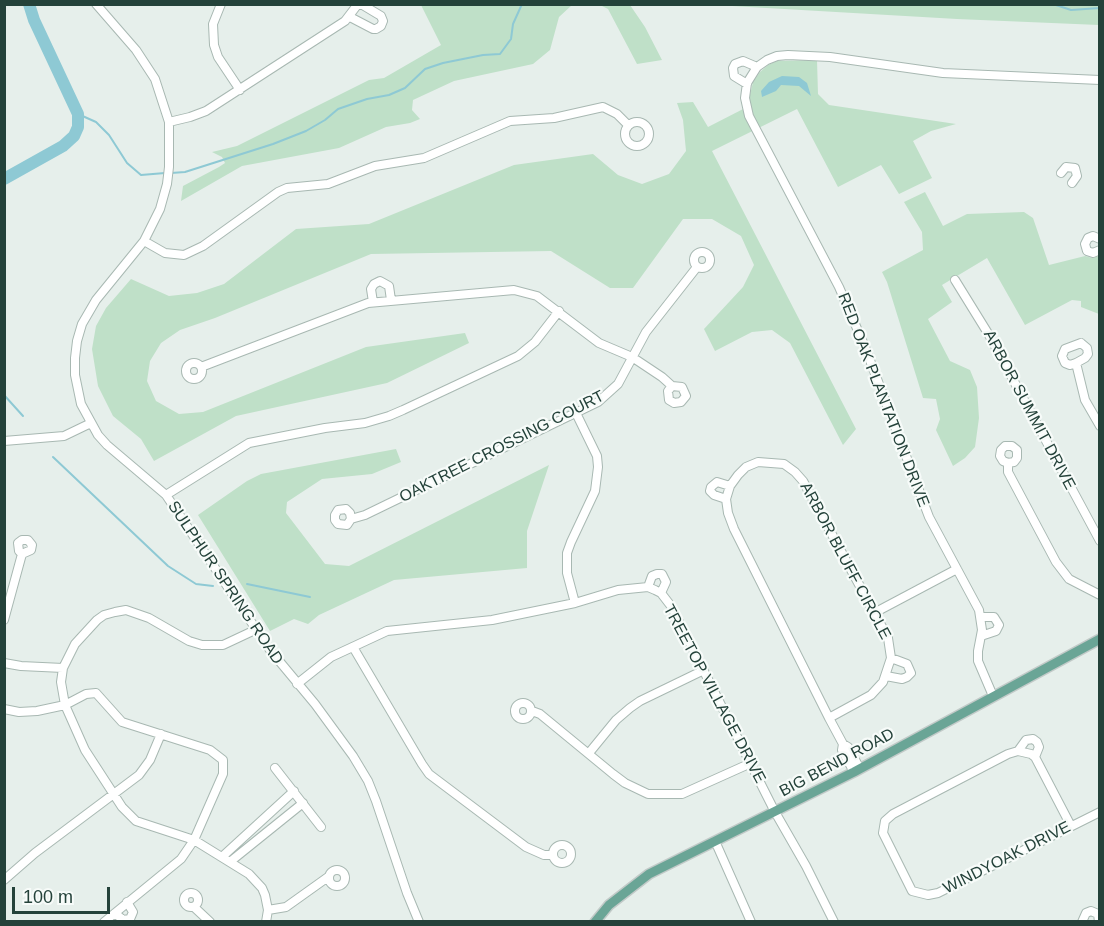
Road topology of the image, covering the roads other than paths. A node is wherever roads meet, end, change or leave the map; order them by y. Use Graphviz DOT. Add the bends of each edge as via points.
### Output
graph roads {
  1 [pos="96,4"];
  2 [pos="221,4"];
  3 [pos="359,4"];
  4 [pos="350,17"];
  5 [pos="757,67"];
  6 [pos="1100,80"];
  7 [pos="747,84"];
  8 [pos="240,90"];
  9 [pos="169,122"];
  10 [pos="628,125"];
  11 [pos="1061,173"];
  12 [pos="1072,183"];
  13 [pos="1100,239"];
  14 [pos="144,241"];
  15 [pos="1100,250"];
  16 [pos="697,267"];
  17 [pos="955,280"];
  18 [pos="391,300"];
  19 [pos="374,302"];
  20 [pos="559,311"];
  21 [pos="632,357"];
  22 [pos="1076,363"];
  23 [pos="201,367"];
  24 [pos="672,386"];
  25 [pos="576,413"];
  26 [pos="91,423"];
  27 [pos="1100,426"];
  28 [pos="4,441"];
  29 [pos="1008,463"];
  30 [pos="730,486"];
  31 [pos="166,495"];
  32 [pos="726,499"];
  33 [pos="351,519"];
  34 [pos="1100,541"];
  35 [pos="22,554"];
  36 [pos="957,569"];
  37 [pos="648,588"];
  38 [pos="661,593"];
  39 [pos="1100,595"];
  40 [pos="575,603"];
  41 [pos="874,613"];
  42 [pos="981,617"];
  43 [pos="4,620"];
  44 [pos="255,630"];
  45 [pos="981,636"];
  46 [pos="1100,639"];
  47 [pos="353,646"];
  48 [pos="891,658"];
  49 [pos="4,663"];
  50 [pos="63,668"];
  51 [pos="704,670"];
  52 [pos="886,676"];
  53 [pos="297,684"];
  54 [pos="993,696"];
  55 [pos="65,705"];
  56 [pos="4,709"];
  57 [pos="532,711"];
  58 [pos="829,718"];
  59 [pos="161,734"];
  60 [pos="1018,751"];
  61 [pos="589,753"];
  62 [pos="1035,757"];
  63 [pos="751,763"];
  64 [pos="275,768"];
  65 [pos="857,770"];
  66 [pos="294,791"];
  67 [pos="113,794"];
  68 [pos="303,803"];
  69 [pos="775,812"];
  70 [pos="1100,812"];
  71 [pos="321,826"];
  72 [pos="1071,826"];
  73 [pos="194,840"];
  74 [pos="715,841"];
  75 [pos="553,855"];
  76 [pos="227,859"];
  77 [pos="328,877"];
  78 [pos="4,879"];
  79 [pos="127,902"];
  80 [pos="194,907"];
  81 [pos="268,910"];
  82 [pos="115,913"];
  83 [pos="104,921"];
  84 [pos="210,921"];
  85 [pos="266,921"];
  86 [pos="419,921"];
  87 [pos="595,921"];
  88 [pos="751,921"];
  89 [pos="834,921"];
  90 [pos="1082,921"];
  91 [pos="1099,921"];
  1 -- 9 [label="street, SULPHUR SPRING ROAD" via="145,63 161,94"];
  2 -- 8 [label="street" via="213,24 214,45"];
  3 -- 4 [label="street"];
  3 -- 4 [label="street" via="381,16 381,26 373,29"];
  4 -- 8 [label="street"];
  5 -- 6 [label="street, RED OAK PLANTATION DRIVE" via="777,56 802,55 943,74"];
  5 -- 7 [label="street"];
  5 -- 7 [label="street, RED OAK PLANTATION DRIVE" via="743,61 735,64 734,76"];
  7 -- 36 [label="street, RED OAK PLANTATION DRIVE" via="749,117 839,287 929,517"];
  8 -- 9 [label="street" via="200,115"];
  9 -- 14 [label="street, SULPHUR SPRING ROAD" via="166,191"];
  10 -- 14 [label="street" via="603,108 554,118 510,121 424,158 375,166 328,184 287,188 184,255 165,253"];
  11 -- 12 [label="street" via="1066,167 1075,168 1077,176"];
  13 -- 15 [label="street" via="1093,236 1084,244 1087,251"];
  14 -- 26 [label="street, SULPHUR SPRING ROAD" via="89,310 77,341 75,375 81,404"];
  16 -- 21 [label="street, OAKTREE CROSSING COURT" via="646,332"];
  17 -- 34 [label="street, ARBOR SUMMIT DRIVE" via="989,335"];
  18 -- 19 [label="street"];
  18 -- 19 [label="street" via="389,286 380,281 370,290"];
  18 -- 20 [label="street" via="514,290 537,296"];
  19 -- 23 [label="street"];
  20 -- 21 [label="street" via="599,343"];
  20 -- 31 [label="street" via="535,342 518,356 403,410 371,421 249,443"];
  21 -- 24 [label="street"];
  21 -- 25 [label="street, OAKTREE CROSSING COURT" via="610,393"];
  22 -- 27 [label="street" via="1085,400"];
  25 -- 33 [label="street, OAKTREE CROSSING COURT"];
  25 -- 40 [label="street" via="597,456 598,467 595,491 567,553 567,573"];
  26 -- 28 [label="street" via="64,436"];
  26 -- 31 [label="street, SULPHUR SPRING ROAD" via="107,445"];
  29 -- 39 [label="street" via="1008,472 1064,575"];
  30 -- 32 [label="street, ARBOR BLUFF CIRCLE"];
  30 -- 32 [label="street, ARBOR BLUFF CIRCLE" via="717,482 711,487 714,495"];
  30 -- 41 [label="street, ARBOR BLUFF CIRCLE" via="746,467 758,462 784,464 795,472 810,491"];
  31 -- 44 [label="street, SULPHUR SPRING ROAD"];
  32 -- 58 [label="street, ARBOR BLUFF CIRCLE" via="734,529"];
  35 -- 43 [label="street"];
  36 -- 41 [label="street"];
  36 -- 42 [label="street, RED OAK PLANTATION DRIVE"];
  37 -- 38 [label="street, TREETOP VILLAGE DRIVE"];
  37 -- 38 [label="street, TREETOP VILLAGE DRIVE" via="652,576 662,574 666,582"];
  37 -- 40 [label="street, TREETOP VILLAGE DRIVE" via="618,590"];
  38 -- 51 [label="street, TREETOP VILLAGE DRIVE"];
  40 -- 47 [label="street, TREETOP VILLAGE DRIVE" via="492,620 400,628"];
  41 -- 48 [label="street, ARBOR BLUFF CIRCLE" via="888,638"];
  42 -- 45 [label="street, RED OAK PLANTATION DRIVE"];
  42 -- 45 [label="street, RED OAK PLANTATION DRIVE" via="994,617 999,625 996,631"];
  44 -- 50 [label="street" via="223,645 201,645 149,618 121,610 104,615 90,626"];
  44 -- 53 [label="street, SULPHUR SPRING ROAD"];
  45 -- 54 [label="street, RED OAK PLANTATION DRIVE" via="978,661"];
  46 -- 54 [label="main road, BIG BEND ROAD"];
  47 -- 53 [label="street, TREETOP VILLAGE DRIVE" via="331,657"];
  47 -- 75 [label="street" via="429,774 526,847"];
  48 -- 52 [label="street, ARBOR BLUFF CIRCLE"];
  48 -- 52 [label="street, ARBOR BLUFF CIRCLE" via="907,664 911,673 902,679"];
  49 -- 50 [label="street"];
  50 -- 55 [label="street"];
  51 -- 61 [label="street" via="635,705 616,720"];
  51 -- 63 [label="street, TREETOP VILLAGE DRIVE"];
  52 -- 58 [label="street, ARBOR BLUFF CIRCLE" via="871,695"];
  53 -- 86 [label="street, SULPHUR SPRING ROAD" via="368,781"];
  54 -- 65 [label="main road, BIG BEND ROAD"];
  55 -- 56 [label="street" via="28,711"];
  55 -- 59 [label="street" via="96,693 122,722"];
  55 -- 67 [label="street" via="85,750"];
  57 -- 61 [label="street"];
  58 -- 65 [label="street, ARBOR BLUFF CIRCLE" via="843,744 842,750"];
  59 -- 67 [label="street" via="145,768"];
  59 -- 73 [label="street" via="210,750 223,760 224,774"];
  60 -- 62 [label="street"];
  60 -- 62 [label="street" via="1026,740 1033,739 1039,747"];
  60 -- 72 [label="street, WINDYOAK DRIVE" via="885,821 884,837 908,885 917,893 938,893"];
  61 -- 63 [label="street" via="625,783 660,795 682,794"];
  62 -- 72 [label="street"];
  63 -- 69 [label="street, TREETOP VILLAGE DRIVE"];
  64 -- 66 [label="street"];
  65 -- 69 [label="main road, BIG BEND ROAD"];
  66 -- 68 [label="street"];
  66 -- 76 [label="street"];
  67 -- 73 [label="street" via="136,820"];
  67 -- 78 [label="street"];
  68 -- 71 [label="street"];
  68 -- 76 [label="street"];
  69 -- 74 [label="main road, BIG BEND ROAD"];
  69 -- 89 [label="street, TREETOP VILLAGE DRIVE"];
  70 -- 72 [label="street, WINDYOAK DRIVE"];
  73 -- 76 [label="street"];
  73 -- 79 [label="street" via="181,859"];
  74 -- 87 [label="main road, BIG BEND ROAD" via="639,880"];
  74 -- 88 [label="street"];
  76 -- 81 [label="street" via="262,888"];
  77 -- 81 [label="street" via="286,907"];
  79 -- 82 [label="street"];
  79 -- 82 [label="street" via="133,915 130,919 123,920"];
  80 -- 84 [label="street"];
  81 -- 85 [label="street"];
  82 -- 83 [label="street"];
  90 -- 91 [label="street" via="1090,911 1098,914"];
}
